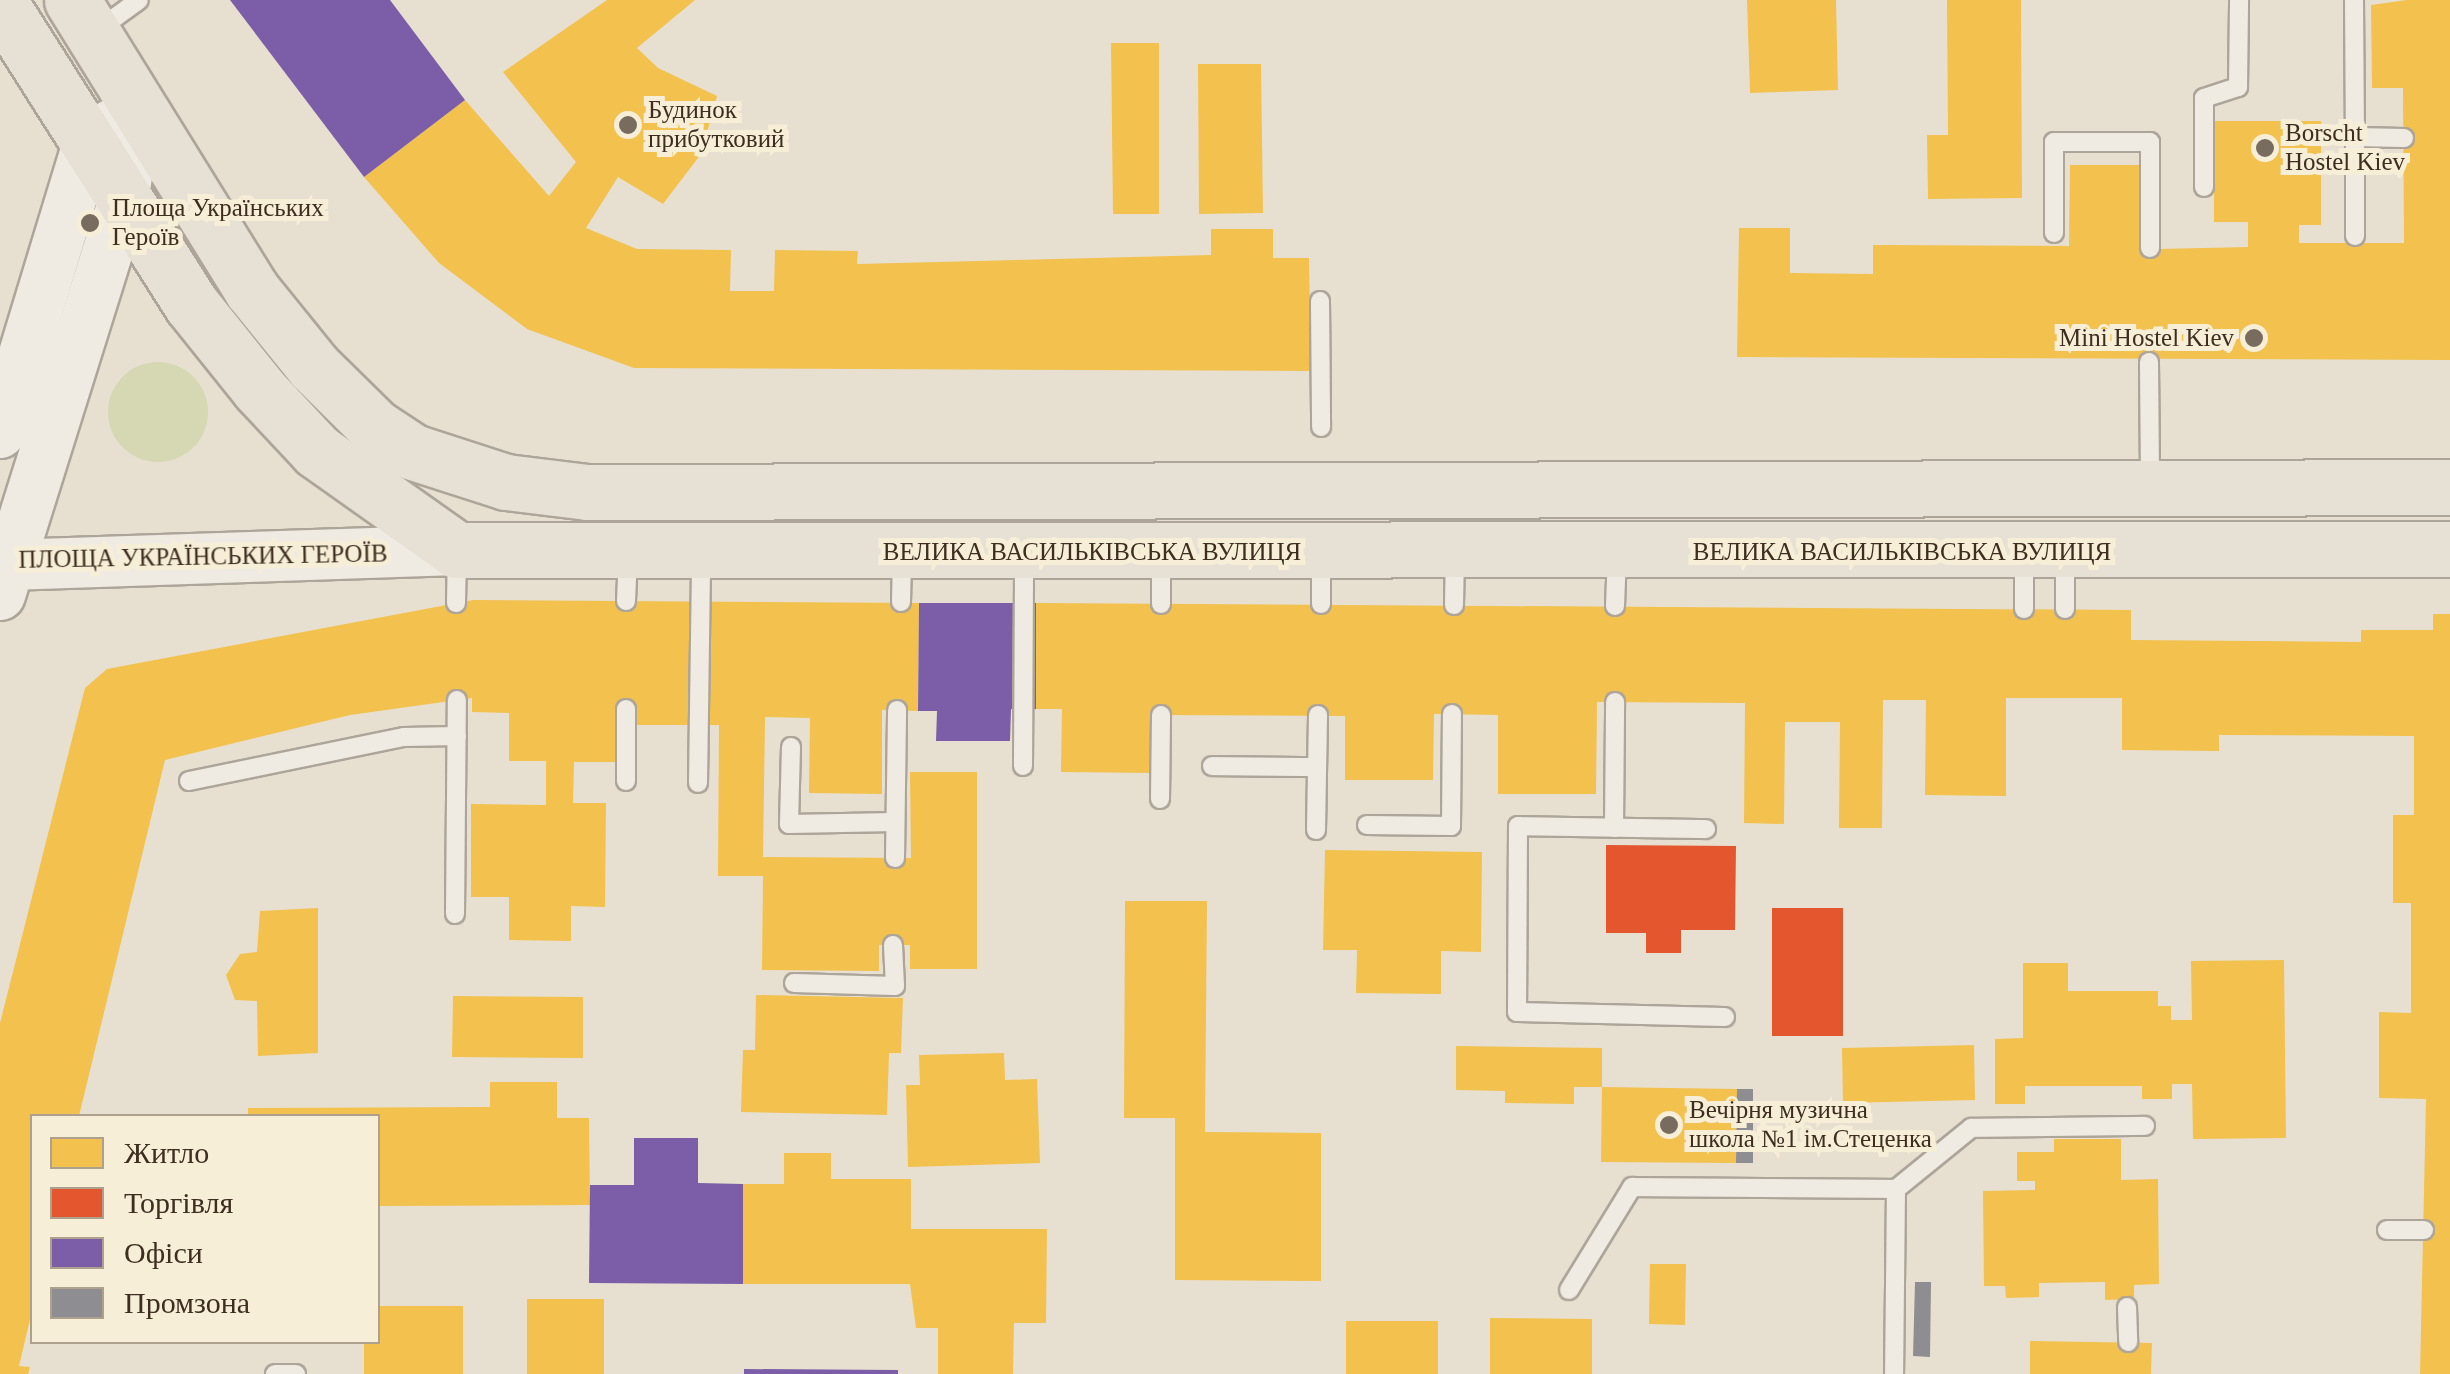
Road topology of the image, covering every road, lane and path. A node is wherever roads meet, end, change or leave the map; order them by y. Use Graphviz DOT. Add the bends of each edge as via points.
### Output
graph roads {
  1 [pos="139,0"];
  2 [pos="2239,0"];
  3 [pos="2354,0"];
  4 [pos="0,3"];
  5 [pos="83,16"];
  6 [pos="138,106"];
  7 [pos="2355,137"];
  8 [pos="2404,138"];
  9 [pos="89,140"];
  10 [pos="2204,188"];
  11 [pos="123,202"];
  12 [pos="2054,234"];
  13 [pos="2356,236"];
  14 [pos="2150,248"];
  15 [pos="1320,301"];
  16 [pos="2149,362"];
  17 [pos="1321,426"];
  18 [pos="0,433"];
  19 [pos="2450,486"];
  20 [pos="2150,492"];
  21 [pos="2450,549"];
  22 [pos="701,550"];
  23 [pos="1024,552"];
  24 [pos="2044,552"];
  25 [pos="457,576"];
  26 [pos="4,580"];
  27 [pos="2024,609"];
  28 [pos="2064,609"];
  29 [pos="457,700"];
  30 [pos="1615,702"];
  31 [pos="626,709"];
  32 [pos="897,710"];
  33 [pos="1452,714"];
  34 [pos="1161,715"];
  35 [pos="1318,716"];
  36 [pos="457,736"];
  37 [pos="792,747"];
  38 [pos="1023,766"];
  39 [pos="1212,766"];
  40 [pos="1316,767"];
  41 [pos="188,781"];
  42 [pos="626,781"];
  43 [pos="698,783"];
  44 [pos="1160,799"];
  45 [pos="895,822"];
  46 [pos="1366,824"];
  47 [pos="1614,828"];
  48 [pos="1706,829"];
  49 [pos="1316,830"];
  50 [pos="895,858"];
  51 [pos="455,914"];
  52 [pos="893,945"];
  53 [pos="794,983"];
  54 [pos="1725,1017"];
  55 [pos="2145,1126"];
  56 [pos="1896,1188"];
  57 [pos="2387,1230"];
  58 [pos="2424,1230"];
  59 [pos="1569,1290"];
  60 [pos="2127,1307"];
  61 [pos="2128,1342"];
  62 [pos="275,1374"];
  63 [pos="296,1374"];
  64 [pos="1894,1374"];
  1 -- 5 [label="lane"];
  2 -- 10 [label="lane" via="2238,87 2204,98"];
  3 -- 7 [label="lane"];
  4 -- 9 [label="main road"];
  5 -- 6 [label="main road"];
  6 -- 9 [label="main road"];
  6 -- 11 [label="main road, ПЛОЩА УКРАЇНСЬКИХ ГЕРОЇВ"];
  6 -- 20 [label="main road" via="251,289 314,367 412,452 506,482 587,492"];
  7 -- 8 [label="lane"];
  7 -- 13 [label="lane"];
  9 -- 11 [label="main road"];
  9 -- 18 [label="main road"];
  11 -- 25 [label="main road" via="191,304 316,451"];
  11 -- 26 [label="main road, ПЛОЩА УКРАЇНСЬКИХ ГЕРОЇВ"];
  12 -- 14 [label="lane" via="2054,142 2150,142"];
  15 -- 17 [label="lane"];
  16 -- 20 [label="lane"];
  19 -- 20 [label="main road"];
  21 -- 24 [label="main road, ВЕЛИКА ВАСИЛЬКІВСЬКА ВУЛИЦЯ"];
  22 -- 23 [label="main road, ВЕЛИКА ВАСИЛЬКІВСЬКА ВУЛИЦЯ" via="902,577"];
  22 -- 25 [label="main road, ВЕЛИКА ВАСИЛЬКІВСЬКА ВУЛИЦЯ" via="627,575"];
  22 -- 43 [label="lane"];
  23 -- 24 [label="main road, ВЕЛИКА ВАСИЛЬКІВСЬКА ВУЛИЦЯ" via="1161,578 1616,580"];
  23 -- 38 [label="lane"];
  24 -- 27 [label="lane"];
  24 -- 28 [label="lane"];
  25 -- 26 [label="main road, ПЛОЩА УКРАЇНСЬКИХ ГЕРОЇВ"];
  29 -- 36 [label="lane"];
  30 -- 47 [label="lane"];
  31 -- 42 [label="lane"];
  32 -- 45 [label="lane"];
  33 -- 46 [label="lane" via="1451,826"];
  34 -- 44 [label="lane"];
  35 -- 40 [label="lane"];
  36 -- 41 [label="lane" via="404,737"];
  36 -- 51 [label="lane"];
  37 -- 45 [label="lane" via="789,824"];
  39 -- 40 [label="lane"];
  40 -- 49 [label="lane"];
  45 -- 50 [label="lane"];
  47 -- 48 [label="lane"];
  47 -- 54 [label="lane" via="1518,826 1517,1012"];
  52 -- 53 [label="lane" via="895,986"];
  55 -- 56 [label="lane" via="1971,1128"];
  56 -- 59 [label="lane" via="1632,1187"];
  56 -- 64 [label="lane"];
  57 -- 58 [label="lane"];
  60 -- 61 [label="lane"];
  62 -- 63 [label="lane"];
}
